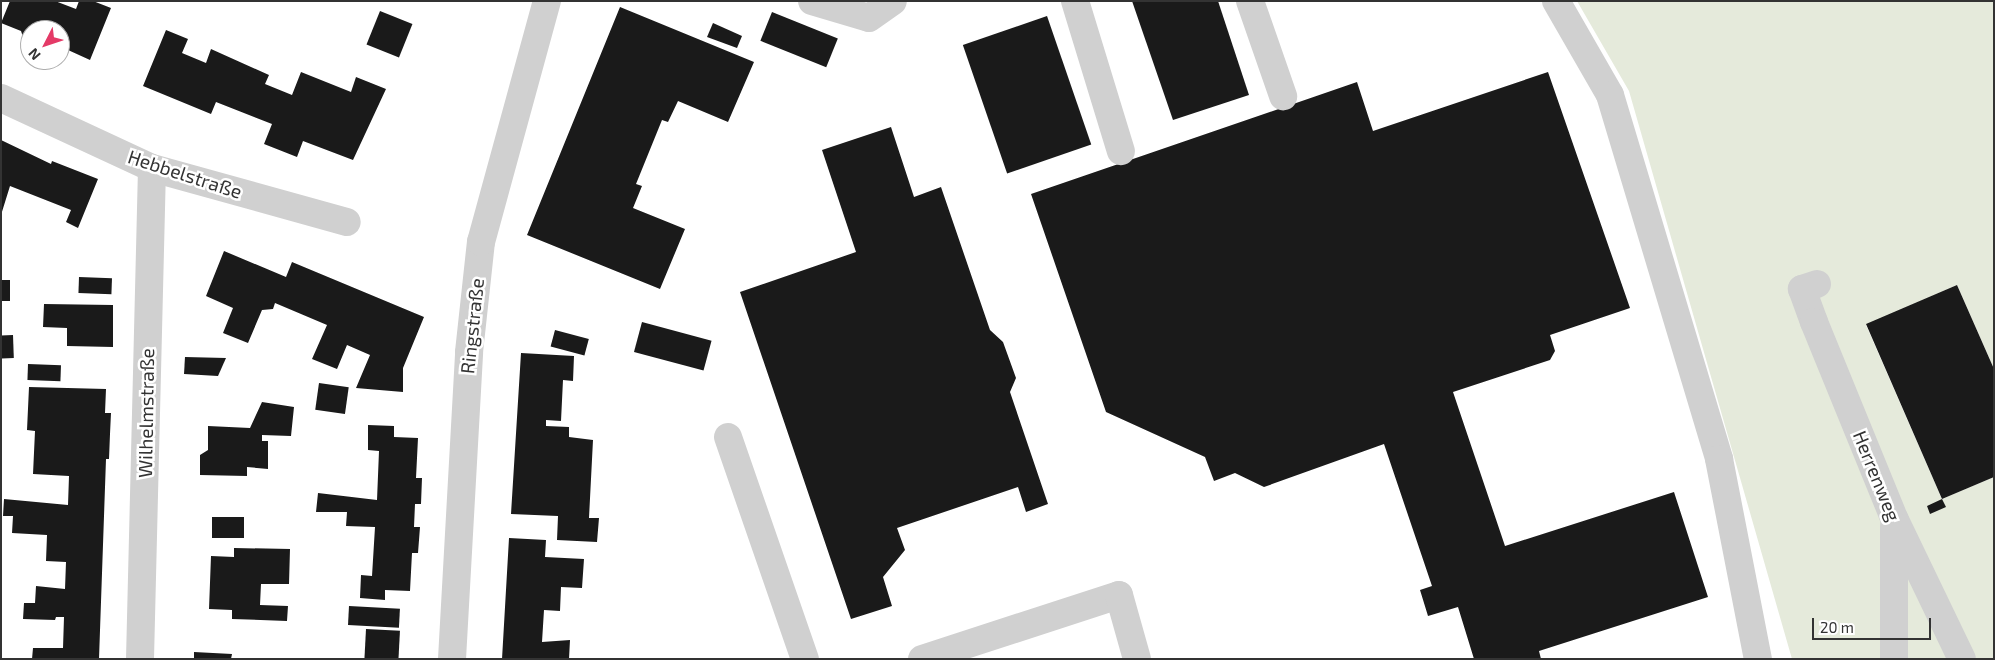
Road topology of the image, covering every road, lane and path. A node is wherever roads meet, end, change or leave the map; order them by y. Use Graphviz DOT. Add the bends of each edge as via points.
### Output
graph roads {
  1 [pos="547,1"];
  2 [pos="812,1"];
  3 [pos="893,1"];
  4 [pos="1075,1"];
  5 [pos="1250,1"];
  6 [pos="1556,1"];
  7 [pos="1283,96"];
  8 [pos="1,98"];
  9 [pos="1121,152"];
  10 [pos="152,168"];
  11 [pos="347,222"];
  12 [pos="1810,287"];
  13 [pos="728,438"];
  14 [pos="1894,520"];
  15 [pos="140,659"];
  16 [pos="452,659"];
  17 [pos="805,659"];
  18 [pos="922,659"];
  19 [pos="1137,659"];
  20 [pos="1758,659"];
  21 [pos="1894,659"];
  22 [pos="1962,659"];
  1 -- 16 [label="street, Ringstraße" via="481,242 469,352"];
  2 -- 3 [label="street" via="868,18"];
  4 -- 9 [label="street"];
  5 -- 7 [label="street"];
  6 -- 20 [label="street" via="1610,95 1718,459"];
  8 -- 10 [label="street, Hebbelstraße"];
  10 -- 11 [label="street, Hebbelstraße"];
  10 -- 15 [label="street, Wilhelmstraße"];
  12 -- 14 [label="street, Herrenweg"];
  13 -- 17 [label="street"];
  14 -- 21 [label="street"];
  14 -- 22 [label="street, Herrenweg"];
  18 -- 19 [label="street" via="1119,595"];
}
